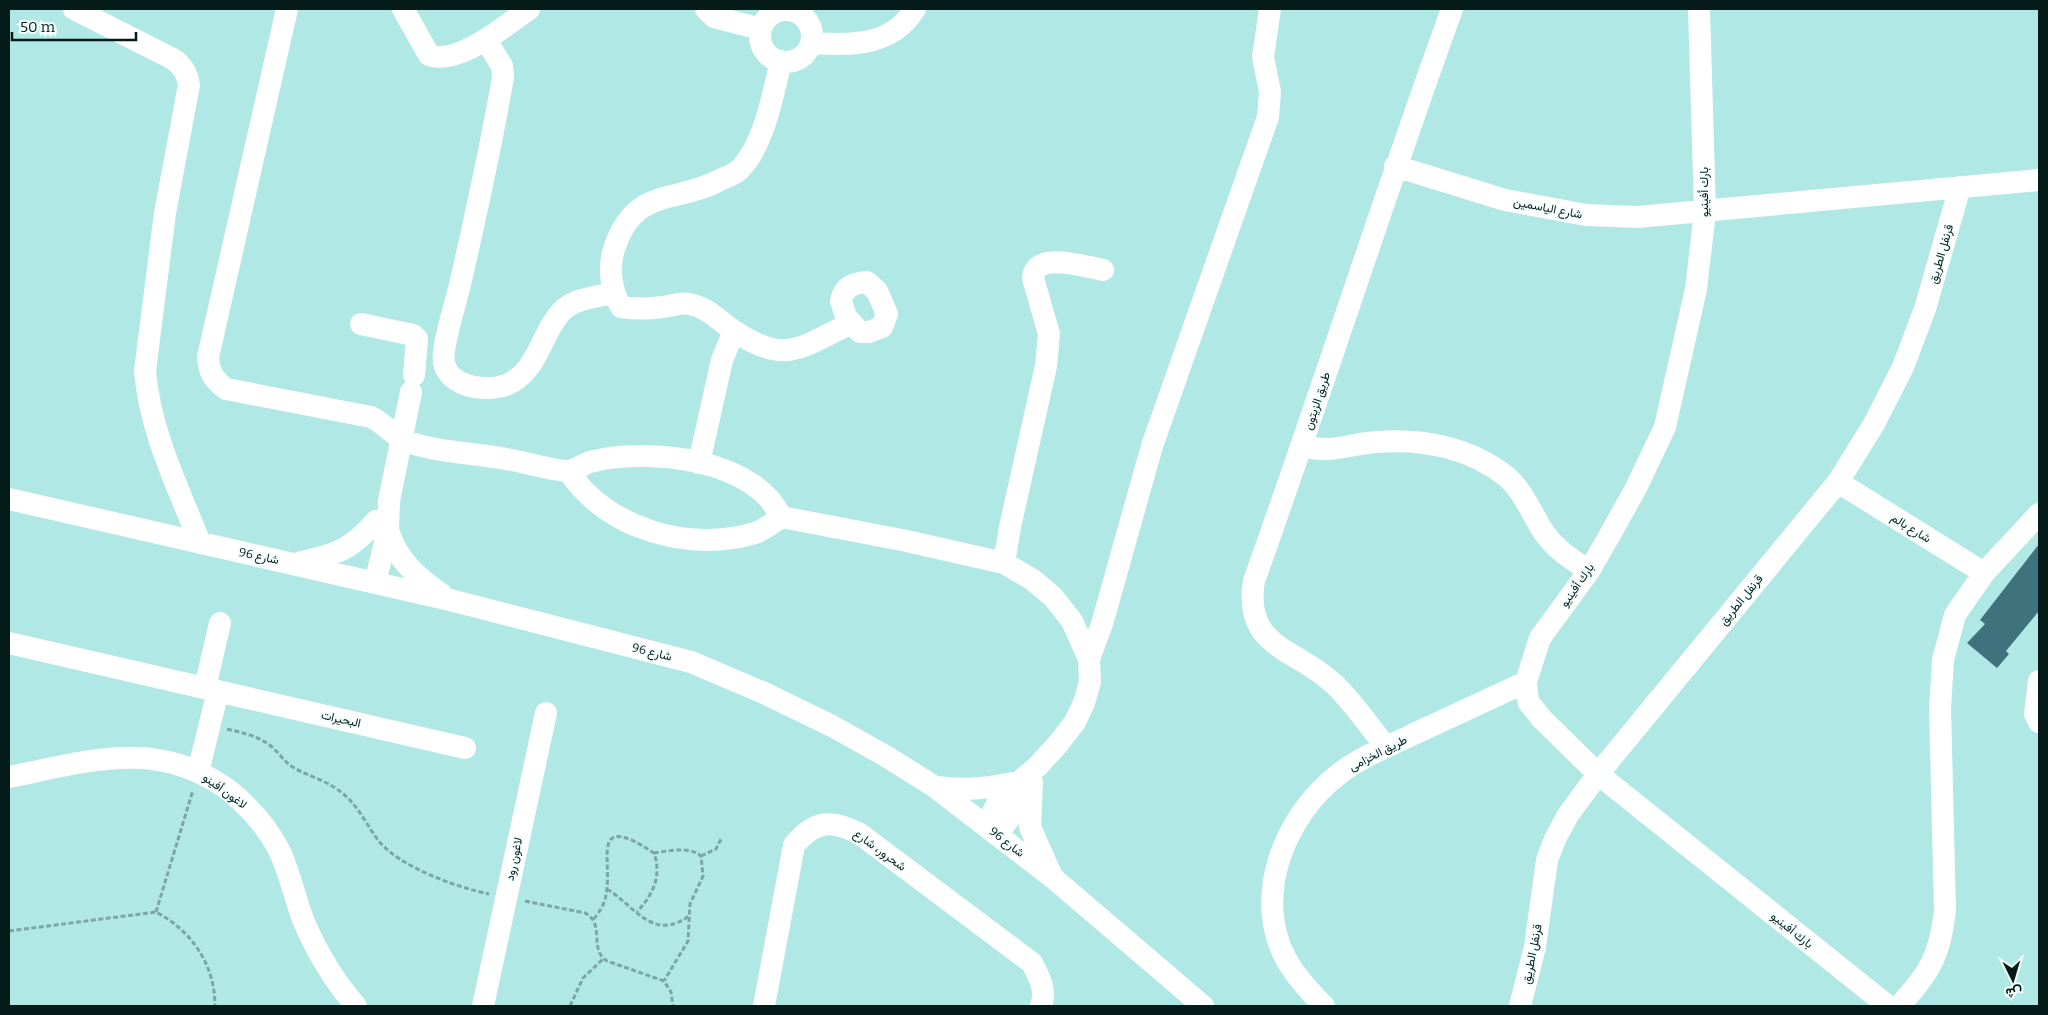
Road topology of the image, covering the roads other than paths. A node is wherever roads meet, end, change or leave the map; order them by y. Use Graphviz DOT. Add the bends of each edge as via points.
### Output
graph roads {
  1 [pos="74,9"];
  2 [pos="287,9"];
  3 [pos="403,9"];
  4 [pos="530,9"];
  5 [pos="706,9"];
  6 [pos="915,9"];
  7 [pos="1270,9"];
  8 [pos="1452,9"];
  9 [pos="1700,9"];
  10 [pos="761,29"];
  11 [pos="486,40"];
  12 [pos="812,43"];
  13 [pos="781,61"];
  14 [pos="1395,166"];
  15 [pos="2039,180"];
  16 [pos="1960,187"];
  17 [pos="1705,212"];
  18 [pos="1104,270"];
  19 [pos="613,294"];
  20 [pos="361,324"];
  21 [pos="850,324"];
  22 [pos="734,331"];
  23 [pos="401,439"];
  24 [pos="1302,446"];
  25 [pos="699,463"];
  26 [pos="569,472"];
  27 [pos="1838,482"];
  28 [pos="9,499"];
  29 [pos="2039,514"];
  30 [pos="781,518"];
  31 [pos="382,525"];
  32 [pos="200,542"];
  33 [pos="293,563"];
  34 [pos="1004,563"];
  35 [pos="1589,571"];
  36 [pos="1984,573"];
  37 [pos="368,581"];
  38 [pos="450,600"];
  39 [pos="220,623"];
  40 [pos="9,643"];
  41 [pos="1089,658"];
  42 [pos="2039,681"];
  43 [pos="1526,682"];
  44 [pos="212,689"];
  45 [pos="546,713"];
  46 [pos="2039,722"];
  47 [pos="1386,747"];
  48 [pos="465,748"];
  49 [pos="198,772"];
  50 [pos="1598,774"];
  51 [pos="1030,777"];
  52 [pos="9,778"];
  53 [pos="935,787"];
  54 [pos="993,831"];
  55 [pos="1052,877"];
  56 [pos="356,1006"];
  57 [pos="483,1006"];
  58 [pos="764,1006"];
  59 [pos="1041,1006"];
  60 [pos="1203,1006"];
  61 [pos="1324,1006"];
  62 [pos="1520,1006"];
  63 [pos="1888,1006"];
  64 [pos="1899,1006"];
  1 -- 32 [label="street" via="173,59 188,77 165,213 145,371 147,394 160,443"];
  2 -- 23 [label="street" via="208,357 209,370 226,389 371,417"];
  3 -- 11 [label="street" via="429,55 438,59"];
  4 -- 11 [label="street"];
  5 -- 10 [label="street" via="714,17"];
  6 -- 12 [label="street" via="894,33 874,41"];
  7 -- 41 [label="street" via="1263,56 1270,92 1268,117 1152,446 1102,624"];
  8 -- 14 [label="street, طريق الزيتون"];
  9 -- 17 [label="street, بارك أفينيو"];
  10 -- 12 [label="street" via="770,16 785,10 793,11 801,14 811,27"];
  10 -- 13 [label="street" via="764,50"];
  11 -- 19 [label="street" via="502,66 503,77 444,364 459,381 473,387 506,384 529,367 563,310 580,300"];
  12 -- 13 [label="street" via="800,58"];
  13 -- 19 [label="street" via="755,147 738,171 712,185 645,203 619,232 612,254"];
  14 -- 17 [label="street, شارع الياسمين" via="1505,200 1586,215 1637,217"];
  14 -- 24 [label="street, طريق الزيتون"];
  15 -- 16 [label="street, شارع الياسمين"];
  16 -- 17 [label="street, شارع الياسمين"];
  16 -- 27 [label="street, قرنفل الطريق" via="1925,309 1903,367 1874,424"];
  17 -- 35 [label="street, بارك أفينيو" via="1696,289 1665,427 1636,488"];
  18 -- 34 [label="street" via="1054,262 1039,265 1033,271 1049,334 1046,366"];
  19 -- 22 [label="street" via="621,307 637,309 688,303 706,309"];
  20 -- 23 [label="street" via="417,338"];
  21 -- 22 [label="street" via="783,352 769,350"];
  22 -- 25 [label="street" via="722,360"];
  23 -- 26 [label="street"];
  23 -- 31 [label="street"];
  24 -- 35 [label="street" via="1328,450 1376,442 1408,441 1426,442 1467,454 1508,478 1554,544"];
  24 -- 47 [label="street, طريق الزيتون" via="1254,581 1251,601 1255,619 1274,643 1310,664 1336,686"];
  25 -- 26 [label="street" via="658,456 633,457 594,460"];
  25 -- 30 [label="street" via="747,480 776,505"];
  26 -- 30 [label="street" via="591,498 618,517 650,531 681,538 722,540 756,533"];
  27 -- 36 [label="street, شارع بالم"];
  27 -- 50 [label="street, قرنفل الطريق"];
  28 -- 32 [label="street, شارع 96"];
  29 -- 36 [label="street"];
  30 -- 34 [label="street"];
  31 -- 33 [label="street" via="330,556"];
  31 -- 37 [label="street"];
  31 -- 38 [label="street" via="413,574"];
  32 -- 33 [label="street, شارع 96"];
  33 -- 37 [label="street, شارع 96"];
  34 -- 41 [label="street" via="1033,580 1053,597 1072,621"];
  35 -- 43 [label="street, بارك أفينيو" via="1540,638"];
  36 -- 64 [label="street" via="1955,615 1943,660 1940,708 1945,910 1942,938 1926,975"];
  37 -- 38 [label="street, شارع 96"];
  38 -- 53 [label="street, شارع 96" via="691,662 832,726"];
  39 -- 44 [label="street"];
  40 -- 44 [label="street, البحيرات"];
  41 -- 51 [label="street" via="1090,682 1075,722"];
  42 -- 46 [label="street" via="2035,714"];
  43 -- 47 [label="street, طريق الخزامى"];
  43 -- 50 [label="street, بارك أفينيو" via="1529,702 1542,720"];
  44 -- 48 [label="street, البحيرات"];
  44 -- 49 [label="street" via="209,725"];
  45 -- 57 [label="street, لاغون رود"];
  47 -- 61 [label="street, طريق الخزامى" via="1339,774 1314,798 1291,831 1276,869 1272,911 1279,942 1295,974"];
  49 -- 52 [label="street, لاغون أفينو" via="156,758 120,757 84,761"];
  49 -- 56 [label="street, لاغون أفينو" via="236,797 271,836 280,851 314,943"];
  50 -- 62 [label="street, قرنفل الطريق" via="1568,815 1547,860 1535,947"];
  50 -- 63 [label="street, بارك أفينيو"];
  51 -- 53 [label="street" via="980,790"];
  51 -- 54 [label="street" via="1001,797 994,812"];
  51 -- 55 [label="street" via="1030,827"];
  53 -- 54 [label="street, شارع 96"];
  54 -- 55 [label="street, شارع 96"];
  55 -- 60 [label="street, شارع 96"];
  58 -- 59 [label="street, شحرور، شارع" via="794,845 805,831 827,823 843,825 860,834 1032,963 1042,984"];
}
